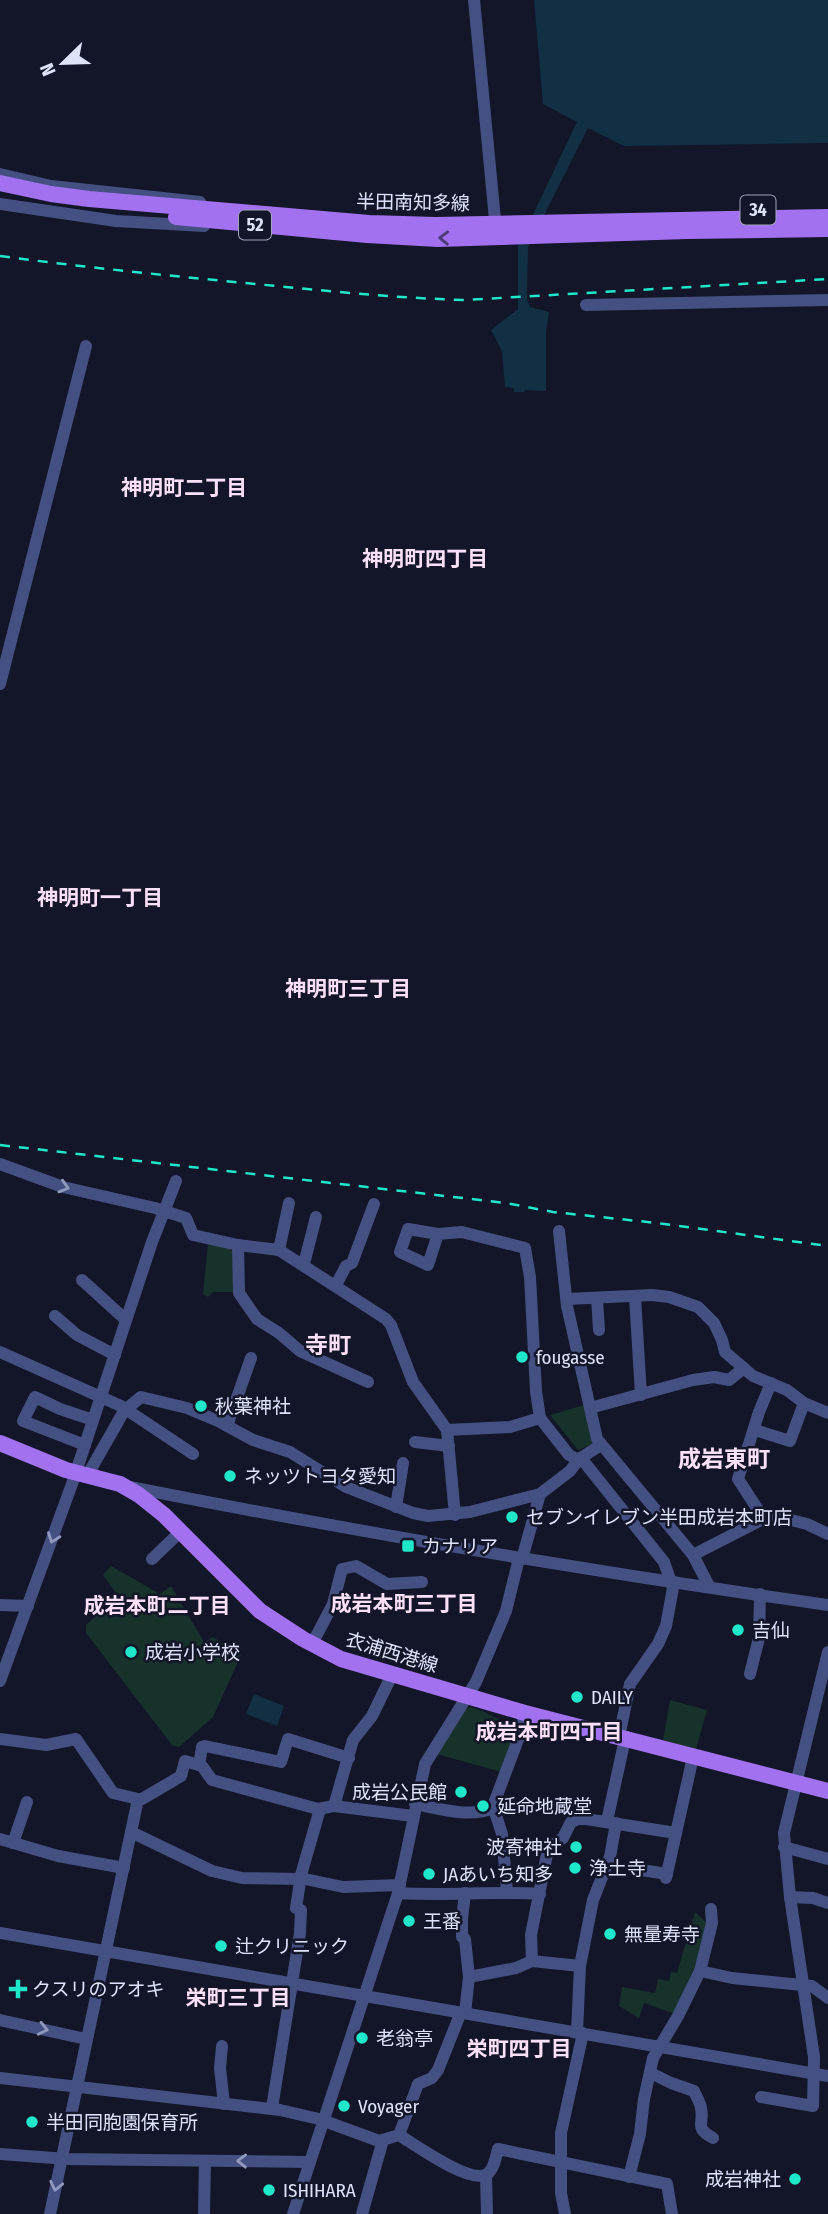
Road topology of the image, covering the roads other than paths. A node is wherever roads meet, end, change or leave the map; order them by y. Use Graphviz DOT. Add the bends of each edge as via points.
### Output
graph roads {
  1 [pos="474,0"];
  2 [pos="1,184"];
  3 [pos="0,204"];
  4 [pos="828,206"];
  5 [pos="828,217"];
  6 [pos="688,219"];
  7 [pos="271,221"];
  8 [pos="552,229"];
  9 [pos="828,229"];
  10 [pos="504,231"];
  11 [pos="828,300"];
  12 [pos="586,305"];
  13 [pos="86,346"];
  14 [pos="0,684"];
  15 [pos="0,1164"];
  16 [pos="176,1181"];
  17 [pos="289,1203"];
  18 [pos="374,1203"];
  19 [pos="163,1210"];
  20 [pos="316,1217"];
  21 [pos="559,1231"];
  22 [pos="438,1234"];
  23 [pos="238,1245"];
  24 [pos="279,1250"];
  25 [pos="304,1264"];
  26 [pos="82,1280"];
  27 [pos="336,1285"];
  28 [pos="635,1297"];
  29 [pos="597,1298"];
  30 [pos="567,1299"];
  31 [pos="55,1316"];
  32 [pos="126,1320"];
  33 [pos="599,1330"];
  34 [pos="0,1352"];
  35 [pos="115,1354"];
  36 [pos="251,1358"];
  37 [pos="744,1368"];
  38 [pos="368,1382"];
  39 [pos="771,1383"];
  40 [pos="641,1395"];
  41 [pos="101,1396"];
  42 [pos="804,1403"];
  43 [pos="590,1408"];
  44 [pos="126,1409"];
  45 [pos="828,1413"];
  46 [pos="540,1418"];
  47 [pos="93,1420"];
  48 [pos="227,1426"];
  49 [pos="447,1430"];
  50 [pos="755,1430"];
  51 [pos="415,1441"];
  52 [pos="0,1443"];
  53 [pos="85,1445"];
  54 [pos="601,1445"];
  55 [pos="449,1446"];
  56 [pos="193,1454"];
  57 [pos="579,1460"];
  58 [pos="403,1463"];
  59 [pos="82,1475"];
  60 [pos="540,1494"];
  61 [pos="159,1500"];
  62 [pos="396,1507"];
  63 [pos="455,1514"];
  64 [pos="428,1516"];
  65 [pos="764,1519"];
  66 [pos="180,1532"];
  67 [pos="828,1534"];
  68 [pos="424,1541"];
  69 [pos="693,1555"];
  70 [pos="152,1559"];
  71 [pos="521,1559"];
  72 [pos="672,1581"];
  73 [pos="422,1582"];
  74 [pos="709,1586"];
  75 [pos="760,1594"];
  76 [pos="0,1605"];
  77 [pos="828,1605"];
  78 [pos="28,1606"];
  79 [pos="312,1644"];
  80 [pos="828,1652"];
  81 [pos="750,1674"];
  82 [pos="392,1675"];
  83 [pos="0,1681"];
  84 [pos="824,1693"];
  85 [pos="466,1696"];
  86 [pos="525,1713"];
  87 [pos="622,1738"];
  88 [pos="0,1739"];
  89 [pos="693,1757"];
  90 [pos="349,1758"];
  91 [pos="199,1765"];
  92 [pos="797,1783"];
  93 [pos="828,1791"];
  94 [pos="138,1799"];
  95 [pos="27,1802"];
  96 [pos="334,1806"];
  97 [pos="494,1808"];
  98 [pos="320,1809"];
  99 [pos="414,1810"];
  100 [pos="612,1822"];
  101 [pos="131,1832"];
  102 [pos="676,1833"];
  103 [pos="0,1839"];
  104 [pos="13,1843"];
  105 [pos="784,1847"];
  106 [pos="828,1859"];
  107 [pos="124,1868"];
  108 [pos="635,1869"];
  109 [pos="300,1879"];
  110 [pos="399,1889"];
  111 [pos="507,1892"];
  112 [pos="465,1893"];
  113 [pos="540,1894"];
  114 [pos="790,1897"];
  115 [pos="828,1903"];
  116 [pos="711,1909"];
  117 [pos="0,1933"];
  118 [pos="105,1951"];
  119 [pos="532,1961"];
  120 [pos="580,1966"];
  121 [pos="701,1971"];
  122 [pos="469,1977"];
  123 [pos="291,1983"];
  124 [pos="803,1985"];
  125 [pos="365,1996"];
  126 [pos="828,1998"];
  127 [pos="463,2012"];
  128 [pos="0,2020"];
  129 [pos="580,2033"];
  130 [pos="86,2039"];
  131 [pos="222,2046"];
  132 [pos="660,2046"];
  133 [pos="651,2073"];
  134 [pos="821,2075"];
  135 [pos="0,2078"];
  136 [pos="76,2087"];
  137 [pos="761,2097"];
  138 [pos="224,2104"];
  139 [pos="272,2108"];
  140 [pos="325,2122"];
  141 [pos="399,2135"];
  142 [pos="713,2138"];
  143 [pos="383,2140"];
  144 [pos="0,2154"];
  145 [pos="61,2159"];
  146 [pos="205,2161"];
  147 [pos="310,2162"];
  148 [pos="562,2162"];
  149 [pos="486,2175"];
  150 [pos="629,2177"];
  151 [pos="50,2214"];
  152 [pos="204,2214"];
  153 [pos="293,2214"];
  154 [pos="362,2214"];
  155 [pos="487,2214"];
  156 [pos="565,2214"];
  157 [pos="672,2214"];
  1 -- 10 [label="street"];
  2 -- 7 [label="main road, 半田南知多線 / 52"];
  3 -- 7 [label="street" via="178,226"];
  4 -- 6 [label="main road, 34"];
  5 -- 6 [label="main road, 半田南知多線 / 52"];
  6 -- 8 [label="main road, 半田南知多線 / 52"];
  7 -- 10 [label="main road, 半田南知多線 / 52"];
  8 -- 9 [label="main road, 半田南知多線 / 52"];
  8 -- 10 [label="main road, 半田南知多線 / 52"];
  11 -- 12 [label="street"];
  13 -- 14 [label="street"];
  15 -- 19 [label="street, one-way" via="63,1187"];
  16 -- 19 [label="street"];
  17 -- 24 [label="street"];
  18 -- 27 [label="street" via="352,1263"];
  19 -- 23 [label="street" via="186,1218 193,1235"];
  19 -- 32 [label="street"];
  20 -- 25 [label="street"];
  21 -- 30 [label="street"];
  22 -- 46 [label="street" via="462,1232 525,1248"];
  23 -- 24 [label="street"];
  23 -- 38 [label="street" via="239,1293 257,1319 300,1351"];
  24 -- 25 [label="street"];
  25 -- 27 [label="street"];
  26 -- 32 [label="street"];
  27 -- 49 [label="street" via="391,1325 413,1382"];
  28 -- 29 [label="street"];
  28 -- 37 [label="street" via="668,1297 698,1307 714,1323 725,1352"];
  28 -- 40 [label="street"];
  29 -- 30 [label="street"];
  29 -- 33 [label="street"];
  30 -- 43 [label="street"];
  31 -- 35 [label="street" via="77,1335"];
  32 -- 35 [label="street"];
  34 -- 41 [label="street"];
  35 -- 41 [label="street"];
  36 -- 48 [label="street"];
  37 -- 39 [label="street"];
  37 -- 40 [label="street" via="729,1380 693,1380"];
  39 -- 42 [label="street"];
  39 -- 50 [label="street"];
  40 -- 43 [label="street"];
  41 -- 44 [label="street"];
  41 -- 47 [label="street"];
  42 -- 45 [label="street"];
  42 -- 50 [label="street" via="790,1441"];
  43 -- 54 [label="street"];
  44 -- 48 [label="street" via="141,1397 187,1408"];
  44 -- 56 [label="street"];
  44 -- 59 [label="street"];
  46 -- 49 [label="street" via="510,1427"];
  46 -- 57 [label="street" via="569,1455"];
  47 -- 53 [label="street"];
  47 -- 53 [label="street" via="35,1397 23,1421"];
  48 -- 62 [label="street" via="290,1452 346,1487"];
  49 -- 55 [label="street"];
  50 -- 65 [label="street" via="738,1479"];
  51 -- 55 [label="street"];
  52 -- 59 [label="main road, 衣浦西港線"];
  53 -- 59 [label="street"];
  54 -- 57 [label="street"];
  54 -- 69 [label="street"];
  55 -- 63 [label="street"];
  57 -- 60 [label="street"];
  57 -- 72 [label="street" via="664,1562"];
  58 -- 62 [label="street"];
  59 -- 61 [label="main road, 衣浦西港線"];
  59 -- 78 [label="street, one-way"];
  60 -- 63 [label="street"];
  60 -- 71 [label="street"];
  61 -- 66 [label="main road, 衣浦西港線"];
  61 -- 68 [label="street"];
  62 -- 64 [label="street"];
  63 -- 64 [label="street"];
  64 -- 68 [label="street"];
  65 -- 67 [label="street" via="771,1515 787,1518"];
  65 -- 69 [label="street"];
  66 -- 70 [label="street"];
  66 -- 79 [label="main road, 衣浦西港線" via="260,1611"];
  68 -- 71 [label="street"];
  69 -- 74 [label="street"];
  71 -- 72 [label="street"];
  71 -- 85 [label="street" via="506,1611"];
  72 -- 74 [label="street"];
  72 -- 87 [label="street" via="663,1636 630,1684"];
  73 -- 79 [label="street" via="387,1584 356,1566 342,1569 333,1604"];
  74 -- 75 [label="street"];
  75 -- 77 [label="street"];
  75 -- 81 [label="street" via="759,1638"];
  76 -- 78 [label="street"];
  78 -- 83 [label="street"];
  79 -- 82 [label="main road, 衣浦西港線" via="341,1659"];
  80 -- 84 [label="street"];
  82 -- 85 [label="main road, 衣浦西港線"];
  82 -- 90 [label="street" via="372,1716 353,1740"];
  84 -- 92 [label="street"];
  85 -- 86 [label="main road, 衣浦西港線"];
  85 -- 99 [label="street" via="425,1764"];
  86 -- 87 [label="main road, 衣浦西港線"];
  86 -- 97 [label="street"];
  87 -- 89 [label="main road, 衣浦西港線"];
  87 -- 100 [label="street"];
  88 -- 94 [label="street" via="46,1745 76,1739 113,1793"];
  89 -- 92 [label="main road, 衣浦西港線"];
  89 -- 102 [label="street"];
  90 -- 91 [label="street" via="288,1739 281,1762 205,1746"];
  90 -- 96 [label="street"];
  91 -- 94 [label="street" via="185,1761 181,1776"];
  91 -- 98 [label="street" via="212,1780"];
  92 -- 93 [label="main road, 衣浦西港線"];
  92 -- 105 [label="street"];
  94 -- 101 [label="street"];
  95 -- 104 [label="street"];
  96 -- 98 [label="street"];
  96 -- 99 [label="street"];
  97 -- 99 [label="street" via="466,1813"];
  97 -- 111 [label="street" via="502,1834"];
  98 -- 109 [label="street"];
  99 -- 110 [label="street"];
  100 -- 102 [label="street"];
  100 -- 113 [label="street" via="571,1822 563,1838 549,1848"];
  100 -- 120 [label="street" via="610,1857 593,1900"];
  101 -- 107 [label="street"];
  101 -- 109 [label="street" via="212,1871 242,1878"];
  102 -- 108 [label="street" via="666,1876"];
  103 -- 104 [label="street"];
  104 -- 107 [label="street"];
  105 -- 106 [label="street"];
  105 -- 114 [label="street"];
  107 -- 118 [label="street"];
  109 -- 110 [label="street" via="343,1887"];
  109 -- 123 [label="street" via="296,1908 301,1910 300,1933"];
  110 -- 112 [label="street" via="440,1895"];
  110 -- 125 [label="street"];
  111 -- 112 [label="street"];
  111 -- 113 [label="street"];
  112 -- 122 [label="street" via="462,1937"];
  113 -- 119 [label="street" via="531,1936"];
  114 -- 115 [label="street"];
  114 -- 124 [label="street"];
  116 -- 121 [label="street"];
  117 -- 118 [label="street"];
  118 -- 123 [label="street"];
  118 -- 130 [label="street"];
  119 -- 120 [label="street"];
  119 -- 122 [label="street"];
  120 -- 129 [label="street"];
  121 -- 124 [label="street" via="732,1979"];
  121 -- 132 [label="street"];
  122 -- 127 [label="street"];
  123 -- 125 [label="street"];
  123 -- 139 [label="street"];
  124 -- 126 [label="street"];
  124 -- 134 [label="street"];
  125 -- 127 [label="street"];
  125 -- 140 [label="street"];
  127 -- 129 [label="street"];
  127 -- 141 [label="street" via="438,2070 418,2084"];
  128 -- 130 [label="street, one-way"];
  129 -- 132 [label="street"];
  129 -- 148 [label="street" via="561,2133"];
  130 -- 136 [label="street"];
  131 -- 138 [label="street"];
  132 -- 133 [label="street"];
  132 -- 134 [label="street"];
  133 -- 142 [label="street" via="694,2091 702,2110 703,2133"];
  133 -- 150 [label="street"];
  134 -- 137 [label="street" via="813,2106"];
  135 -- 136 [label="street"];
  136 -- 138 [label="street"];
  136 -- 145 [label="street"];
  138 -- 139 [label="street"];
  139 -- 140 [label="street"];
  140 -- 143 [label="street"];
  140 -- 147 [label="street"];
  141 -- 143 [label="street"];
  141 -- 149 [label="street" via="442,2163"];
  143 -- 154 [label="street"];
  144 -- 145 [label="street"];
  145 -- 146 [label="street"];
  145 -- 151 [label="street, one-way"];
  147 -- 146 [label="street, one-way"];
  146 -- 152 [label="street"];
  147 -- 153 [label="street"];
  148 -- 149 [label="street" via="498,2149"];
  148 -- 150 [label="street"];
  148 -- 156 [label="street"];
  149 -- 155 [label="street"];
  150 -- 157 [label="street" via="667,2185"];
}
